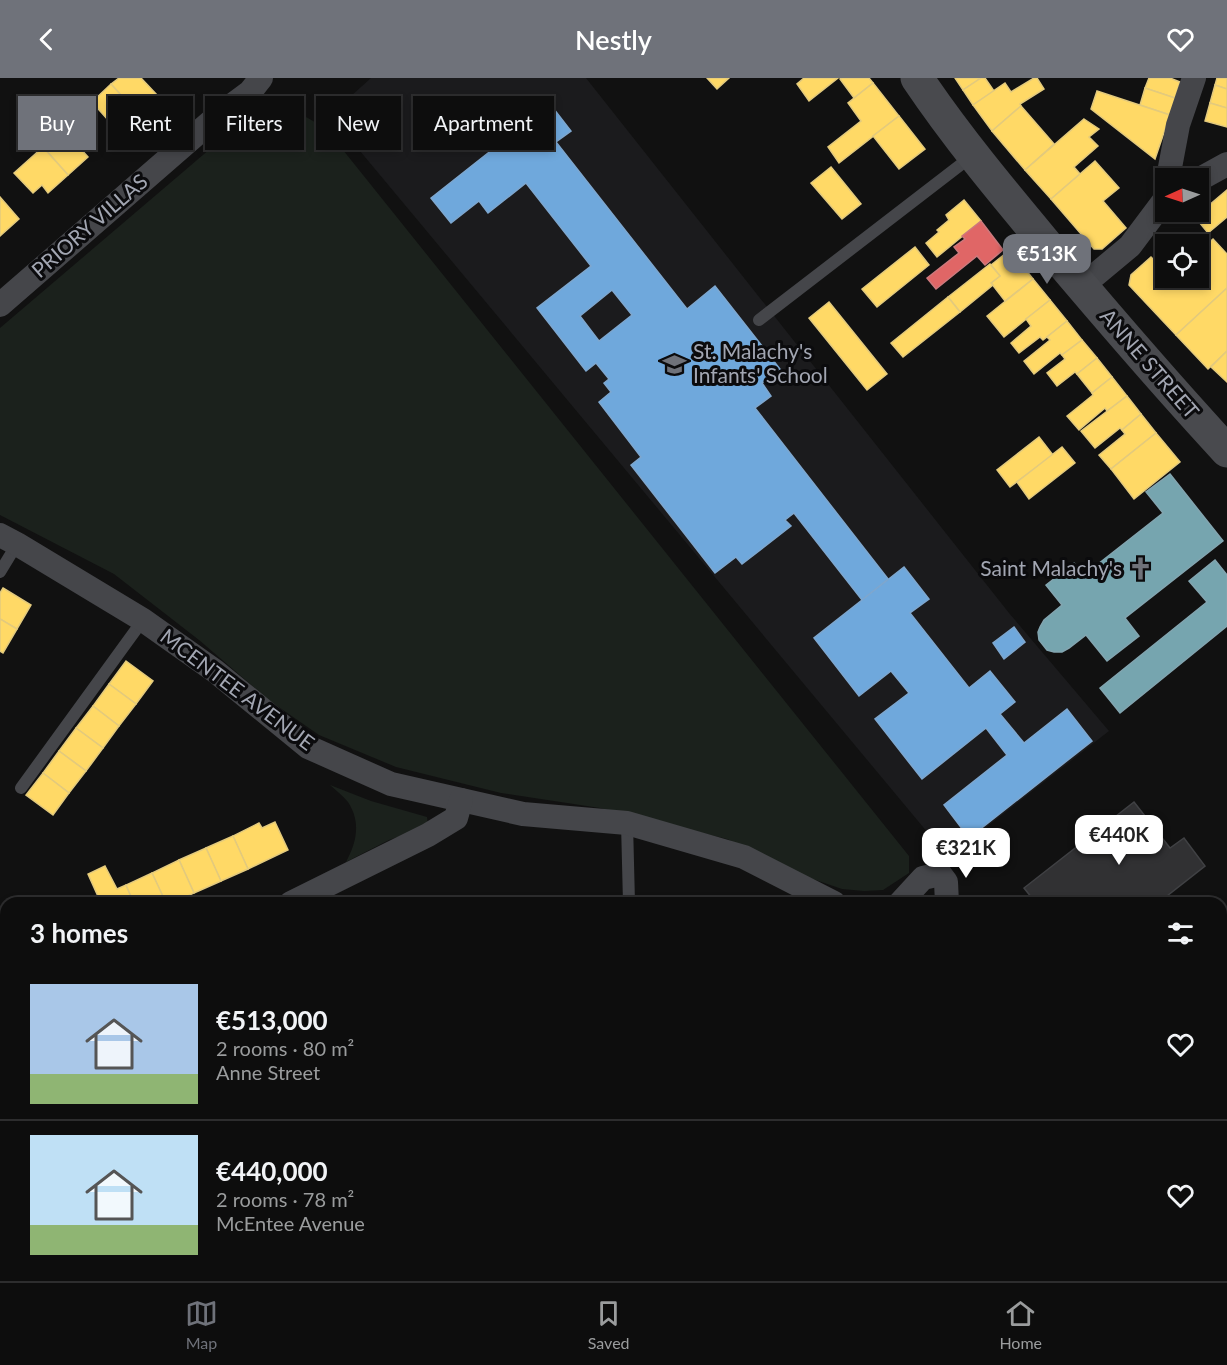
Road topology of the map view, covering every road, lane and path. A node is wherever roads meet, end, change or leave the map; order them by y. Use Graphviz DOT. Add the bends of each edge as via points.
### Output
graph roads {
  1 [pos="261,78"];
  2 [pos="917,78"];
  3 [pos="1194,78"];
  4 [pos="974,155"];
  5 [pos="1227,164"];
  6 [pos="1170,168"];
  7 [pos="1209,174"];
  8 [pos="1155,213"];
  9 [pos="1082,286"];
  10 [pos="0,305"];
  11 [pos="759,320"];
  12 [pos="1227,451"];
  13 [pos="8,539"];
  14 [pos="0,572"];
  15 [pos="143,620"];
  16 [pos="21,788"];
  17 [pos="461,800"];
  18 [pos="627,823"];
  19 [pos="303,897"];
  20 [pos="629,897"];
  21 [pos="822,897"];
  22 [pos="906,897"];
  23 [pos="947,897"];
  1 -- 10 [label="street, PRIORY VILLAS" via="250,92"];
  2 -- 4 [label="main road, ANNE STREET"];
  3 -- 6 [label="street" via="1178,125"];
  4 -- 9 [label="main road, ANNE STREET"];
  4 -- 11 [label="lane"];
  5 -- 7 [label="street"];
  8 -- 9 [label="street" via="1130,246"];
  9 -- 12 [label="main road, ANNE STREET"];
  13 -- 14 [label="lane"];
  13 -- 15 [label="street, MCENTEE AVENUE"];
  15 -- 16 [label="lane"];
  15 -- 17 [label="street, MCENTEE AVENUE" via="215,671 309,747 391,784"];
  17 -- 18 [label="street, MCENTEE AVENUE" via="523,814"];
  17 -- 19 [label="street" via="456,818 428,836"];
  18 -- 20 [label="lane"];
  18 -- 21 [label="street, MCENTEE AVENUE" via="744,857"];
  22 -- 23 [label="street" via="923,878 939,874 946,882"];
}
